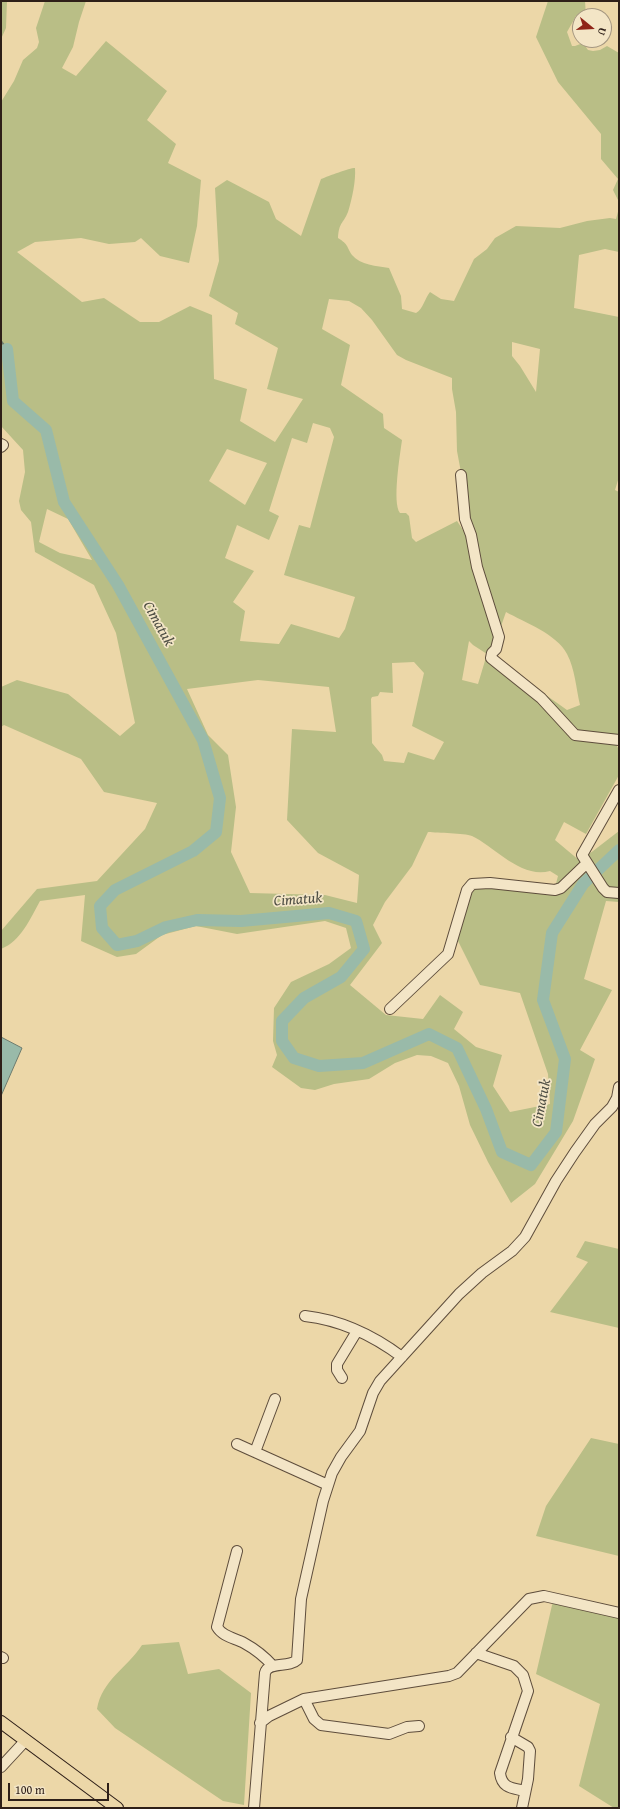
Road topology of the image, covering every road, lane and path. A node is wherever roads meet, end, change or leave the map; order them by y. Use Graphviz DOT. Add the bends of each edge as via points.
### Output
graph roads {
  1 [pos="1,444"];
  2 [pos="1,447"];
  3 [pos="461,475"];
  4 [pos="619,740"];
  5 [pos="619,790"];
  6 [pos="587,865"];
  7 [pos="619,894"];
  8 [pos="390,1009"];
  9 [pos="619,1087"];
  10 [pos="305,1316"];
  11 [pos="357,1331"];
  12 [pos="402,1357"];
  13 [pos="342,1378"];
  14 [pos="275,1399"];
  15 [pos="237,1444"];
  16 [pos="255,1452"];
  17 [pos="328,1485"];
  18 [pos="237,1551"];
  19 [pos="619,1613"];
  20 [pos="476,1652"];
  21 [pos="273,1666"];
  22 [pos="304,1700"];
  23 [pos="1,1722"];
  24 [pos="260,1723"];
  25 [pos="419,1726"];
  26 [pos="512,1737"];
  27 [pos="26,1740"];
  28 [pos="1,1767"];
  29 [pos="526,1791"];
  30 [pos="110,1806"];
  31 [pos="254,1808"];
  32 [pos="522,1808"];
  1 -- 2 [label="street"];
  3 -- 4 [label="street" via="465,519 499,637 491,658 541,698 575,735"];
  5 -- 6 [label="street" via="583,851"];
  6 -- 7 [label="street" via="603,888"];
  6 -- 8 [label="street" via="561,888 555,890 490,883 472,884 467,890 445,959"];
  9 -- 12 [label="street" via="612,1108 595,1124 575,1152 525,1237 460,1294"];
  10 -- 11 [label="street" via="330,1320"];
  11 -- 12 [label="street" via="386,1345"];
  11 -- 13 [label="street" via="337,1364 337,1370"];
  12 -- 17 [label="street" via="380,1381 373,1393 360,1431 341,1457"];
  14 -- 16 [label="street"];
  15 -- 16 [label="street"];
  16 -- 17 [label="street"];
  17 -- 21 [label="street" via="301,1599 297,1660 294,1663"];
  18 -- 21 [label="street" via="217,1627 224,1634 251,1647"];
  19 -- 20 [label="street" via="544,1596 529,1599"];
  20 -- 22 [label="street" via="457,1673 449,1676"];
  20 -- 26 [label="street" via="514,1666 523,1675 528,1691"];
  21 -- 24 [label="street" via="265,1673"];
  22 -- 24 [label="street"];
  22 -- 25 [label="street" via="314,1719 321,1724 389,1734 407,1727"];
  23 -- 27 [label="main road"];
  24 -- 31 [label="street"];
  26 -- 29 [label="street" via="530,1751"];
  26 -- 29 [label="street" via="500,1773 501,1780 506,1786"];
  27 -- 28 [label="street"];
  27 -- 30 [label="main road"];
  29 -- 32 [label="street"];
}
